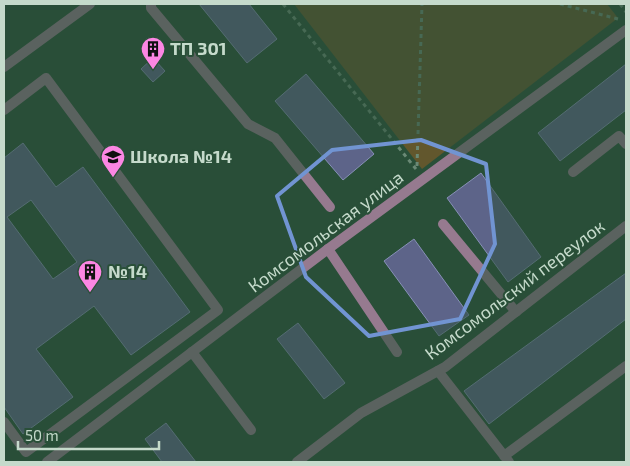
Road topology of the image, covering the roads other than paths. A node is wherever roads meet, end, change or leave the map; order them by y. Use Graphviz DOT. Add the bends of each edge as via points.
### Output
graph roads {
  1 [pos="90,4"];
  2 [pos="151,4"];
  3 [pos="626,30"];
  4 [pos="4,67"];
  5 [pos="4,110"];
  6 [pos="626,144"];
  7 [pos="573,172"];
  8 [pos="330,207"];
  9 [pos="443,224"];
  10 [pos="626,226"];
  11 [pos="328,249"];
  12 [pos="516,312"];
  13 [pos="192,352"];
  14 [pos="397,352"];
  15 [pos="626,366"];
  16 [pos="438,371"];
  17 [pos="4,422"];
  18 [pos="251,430"];
  19 [pos="506,459"];
  20 [pos="47,462"];
  21 [pos="297,462"];
  1 -- 4 [label="street"];
  2 -- 8 [label="street" via="151,8 248,124 275,138"];
  3 -- 11 [label="street, Комсомольская улица"];
  5 -- 17 [label="street" via="46,78 218,310 26,452"];
  6 -- 7 [label="street" via="619,136"];
  9 -- 12 [label="street"];
  10 -- 12 [label="street, Комсомольский переулок"];
  11 -- 13 [label="street, Комсомольская улица"];
  11 -- 14 [label="street"];
  12 -- 16 [label="street, Комсомольский переулок"];
  13 -- 18 [label="street"];
  13 -- 20 [label="street, Комсомольская улица"];
  15 -- 19 [label="street"];
  16 -- 19 [label="street"];
  16 -- 21 [label="street, Комсомольский переулок" via="361,413"];
}
